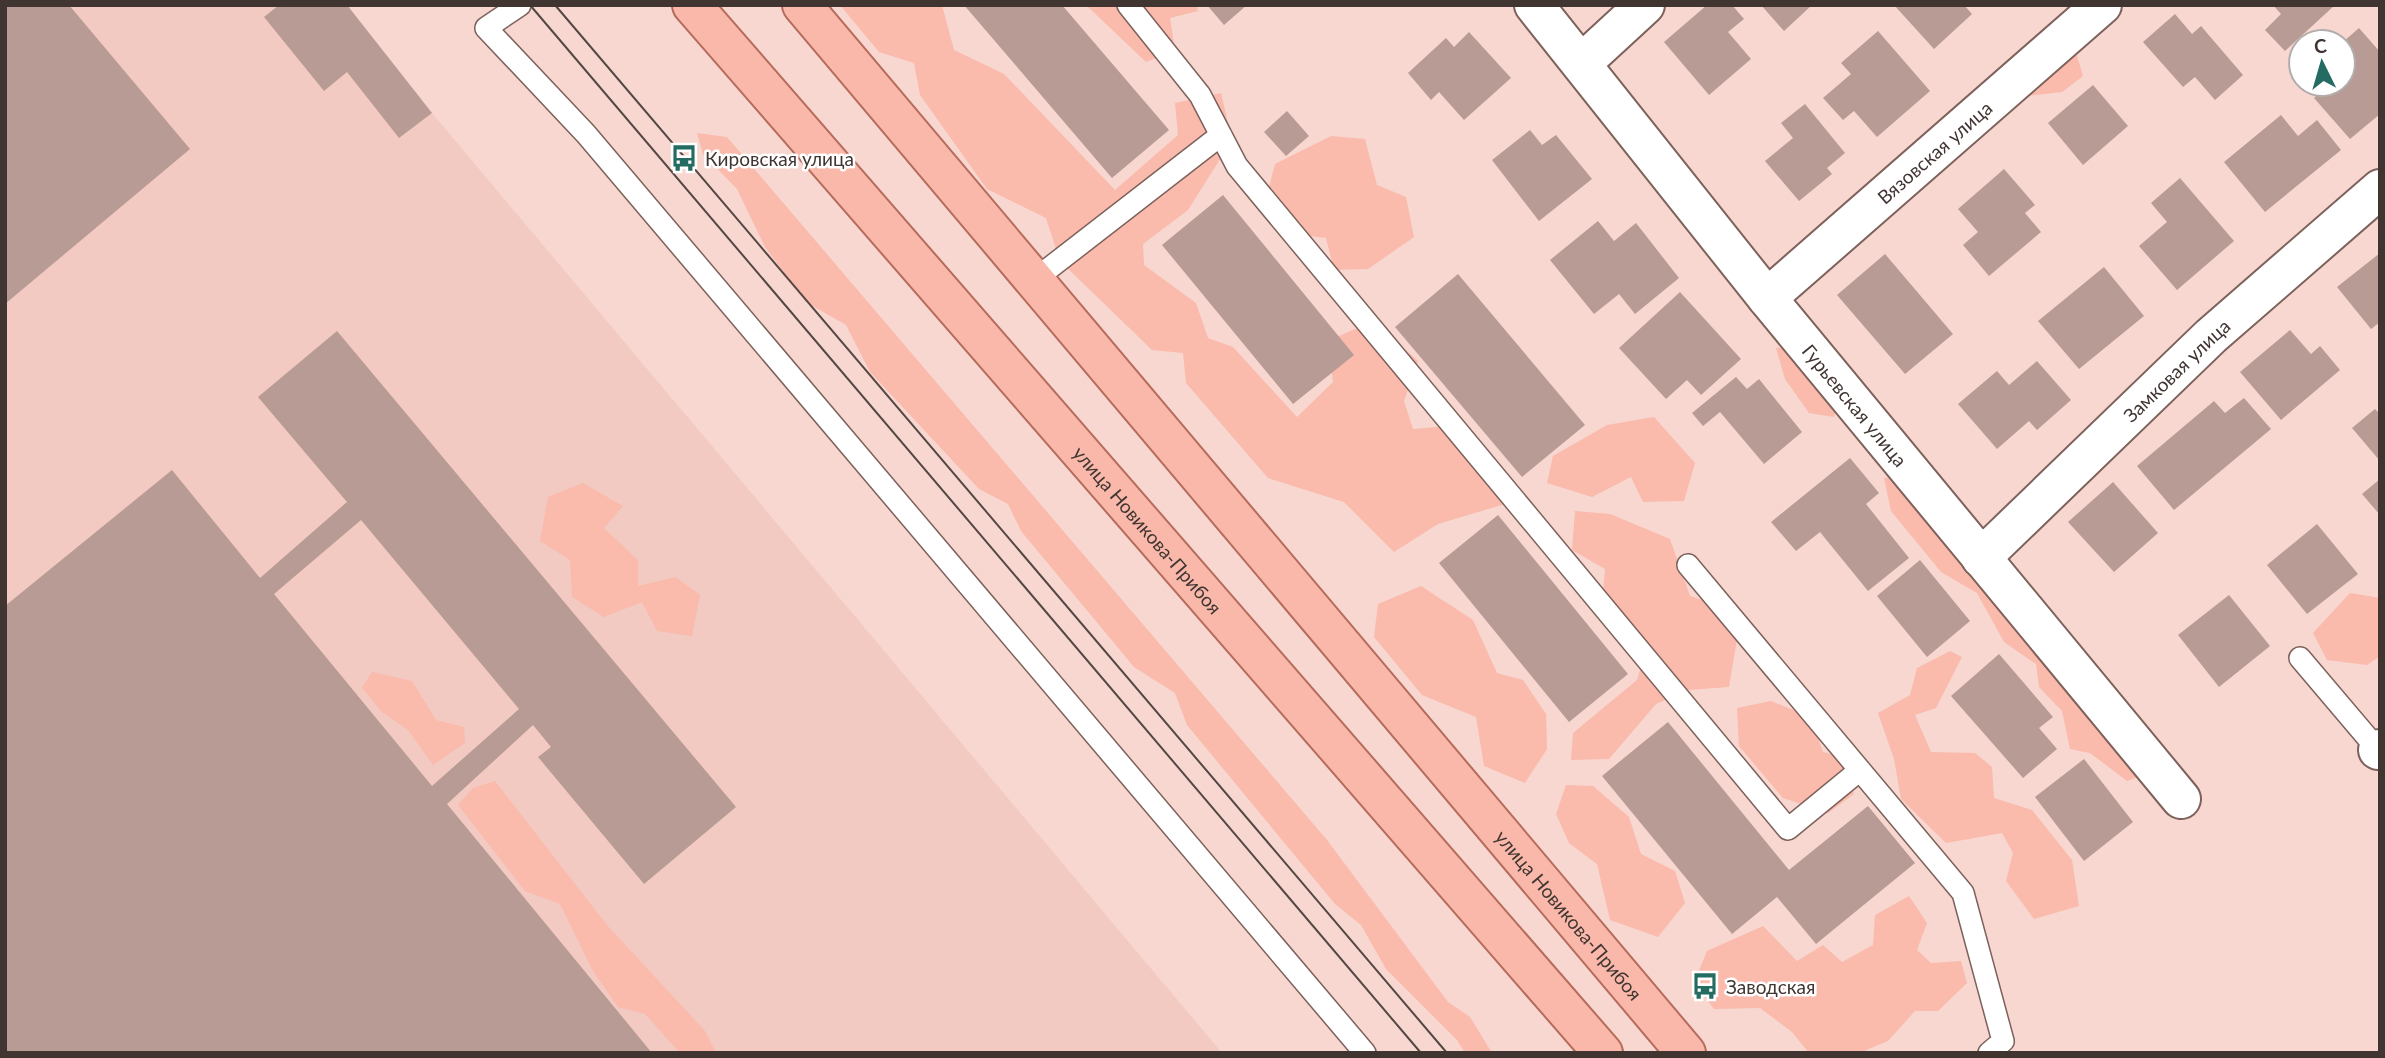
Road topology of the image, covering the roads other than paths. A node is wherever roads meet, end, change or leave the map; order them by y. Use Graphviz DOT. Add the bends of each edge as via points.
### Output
graph roads {
  1 [pos="520,5"];
  2 [pos="692,5"];
  3 [pos="802,5"];
  4 [pos="1128,5"];
  5 [pos="1534,5"];
  6 [pos="1645,5"];
  7 [pos="2102,5"];
  8 [pos="1582,62"];
  9 [pos="1221,135"];
  10 [pos="2380,190"];
  11 [pos="1034,280"];
  12 [pos="1767,298"];
  13 [pos="1981,558"];
  14 [pos="1688,565"];
  15 [pos="2300,658"];
  16 [pos="2379,750"];
  17 [pos="1860,770"];
  18 [pos="2181,799"];
  19 [pos="1365,1053"];
  20 [pos="1603,1053"];
  21 [pos="1686,1053"];
  22 [pos="1989,1053"];
  1 -- 19 [label="lane" via="486,28 595,145"];
  2 -- 20 [label="main road, улица Новикова-Прибоя"];
  3 -- 11 [label="main road, улица Новикова-Прибоя"];
  4 -- 9 [label="lane" via="1200,95"];
  5 -- 8 [label="street, Гурьевская улица"];
  6 -- 8 [label="street"];
  7 -- 12 [label="street, Вязовская улица"];
  8 -- 12 [label="street, Гурьевская улица"];
  9 -- 11 [label="lane"];
  9 -- 17 [label="lane" via="1237,166 1788,829"];
  10 -- 13 [label="street, Замковая улица" via="2211,336"];
  11 -- 21 [label="main road, улица Новикова-Прибоя"];
  12 -- 13 [label="street, Гурьевская улица"];
  13 -- 18 [label="street, Гурьевская улица"];
  14 -- 17 [label="lane"];
  15 -- 16 [label="lane"];
  17 -- 22 [label="lane" via="1963,893 2003,1041"];
}
